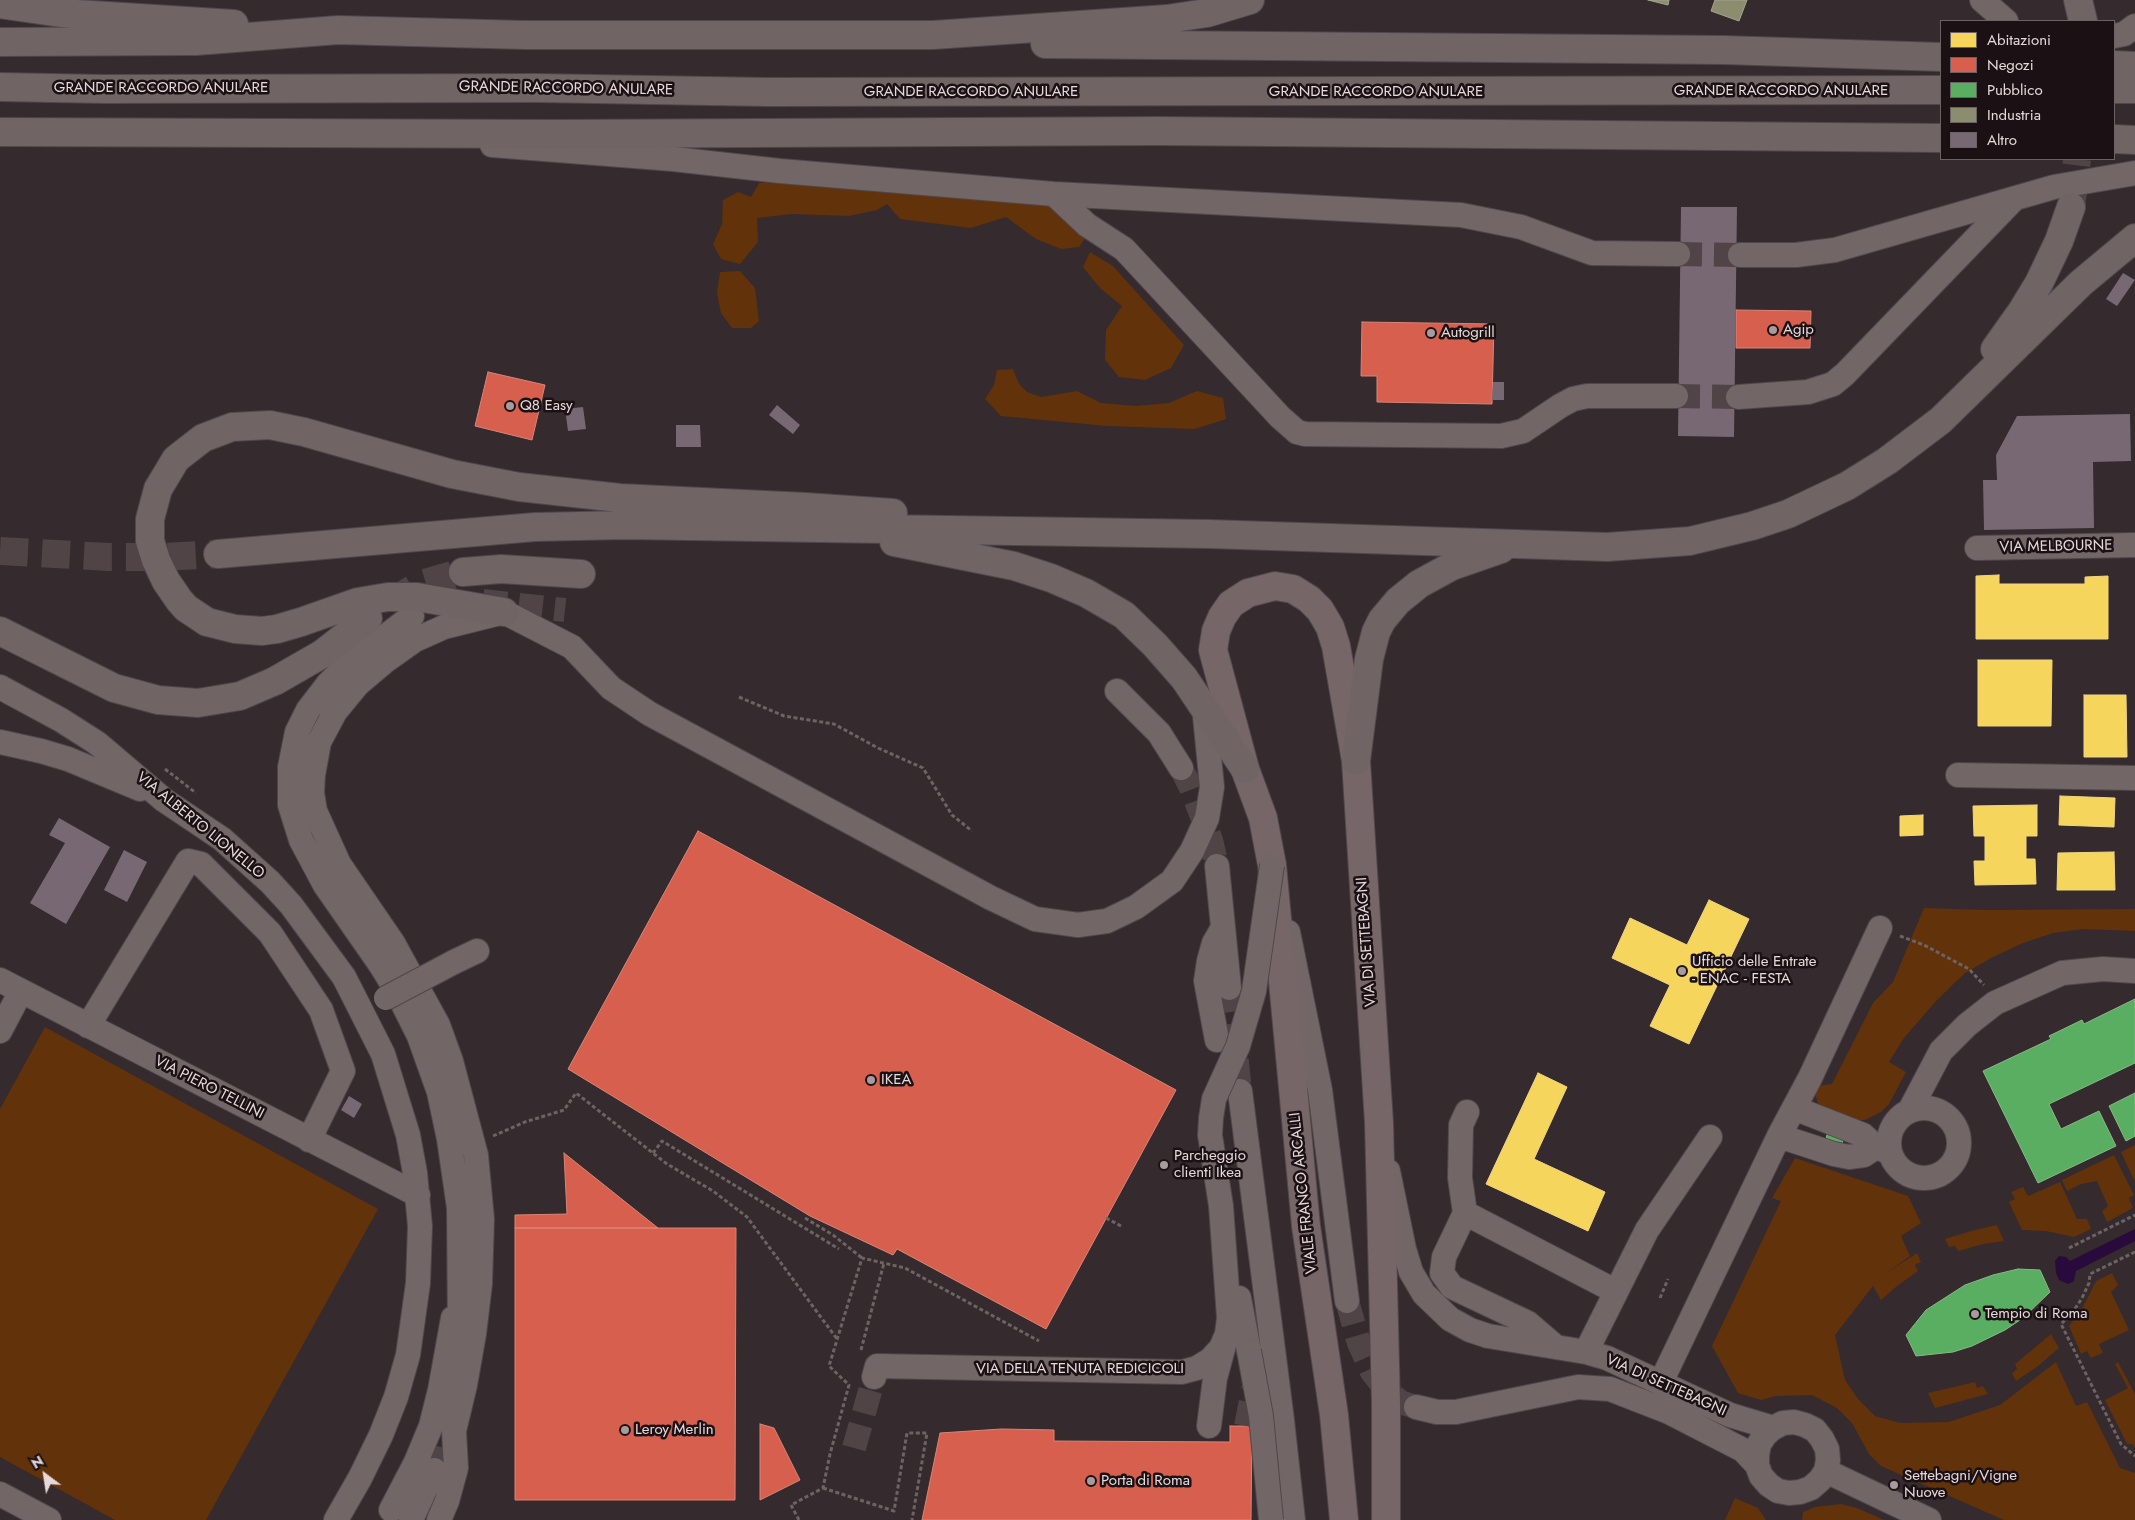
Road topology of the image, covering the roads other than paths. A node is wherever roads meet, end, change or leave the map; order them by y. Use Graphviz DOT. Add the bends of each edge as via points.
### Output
graph roads {
  1 [pos="1250,0"];
  2 [pos="1982,0"];
  3 [pos="2078,0"];
  4 [pos="0,4"];
  5 [pos="2005,20"];
  6 [pos="2083,20"];
  7 [pos="2135,26"];
  8 [pos="338,30"];
  9 [pos="933,35"];
  10 [pos="2115,36"];
  11 [pos="0,42"];
  12 [pos="1940,57"];
  13 [pos="2115,65"];
  14 [pos="2135,66"];
  15 [pos="0,87"];
  16 [pos="2115,89"];
  17 [pos="2135,89"];
  18 [pos="1940,90"];
  19 [pos="0,132"];
  20 [pos="323,133"];
  21 [pos="1940,138"];
  22 [pos="2115,139"];
  23 [pos="2135,140"];
  24 [pos="2135,173"];
  25 [pos="1054,194"];
  26 [pos="2016,198"];
  27 [pos="2071,208"];
  28 [pos="2135,238"];
  29 [pos="1678,254"];
  30 [pos="1740,255"];
  31 [pos="1676,396"];
  32 [pos="1738,397"];
  33 [pos="1941,420"];
  34 [pos="829,529"];
  35 [pos="1209,534"];
  36 [pos="1520,544"];
  37 [pos="2135,545"];
  38 [pos="1977,548"];
  39 [pos="218,554"];
  40 [pos="463,572"];
  41 [pos="581,574"];
  42 [pos="504,612"];
  43 [pos="412,616"];
  44 [pos="368,618"];
  45 [pos="0,631"];
  46 [pos="0,687"];
  47 [pos="1117,691"];
  48 [pos="1204,706"];
  49 [pos="0,742"];
  50 [pos="1356,761"];
  51 [pos="1181,768"];
  52 [pos="1245,769"];
  53 [pos="1958,775"];
  54 [pos="2135,778"];
  55 [pos="164,800"];
  56 [pos="1272,865"];
  57 [pos="1217,866"];
  58 [pos="1223,927"];
  59 [pos="1880,928"];
  60 [pos="477,950"];
  61 [pos="2135,971"];
  62 [pos="0,980"];
  63 [pos="1229,988"];
  64 [pos="21,991"];
  65 [pos="363,1010"];
  66 [pos="88,1026"];
  67 [pos="0,1031"];
  68 [pos="1217,1040"];
  69 [pos="1794,1108"];
  70 [pos="1910,1110"];
  71 [pos="1467,1112"];
  72 [pos="1378,1123"];
  73 [pos="1779,1136"];
  74 [pos="1710,1137"];
  75 [pos="309,1140"];
  76 [pos="1883,1149"];
  77 [pos="418,1196"];
  78 [pos="1222,1207"];
  79 [pos="1465,1213"];
  80 [pos="460,1280"];
  81 [pos="1615,1291"];
  82 [pos="1347,1301"];
  83 [pos="1228,1334"];
  84 [pos="460,1339"];
  85 [pos="1263,1345"];
  86 [pos="1556,1346"];
  87 [pos="1586,1352"];
  88 [pos="871,1364"];
  89 [pos="1661,1382"];
  90 [pos="1416,1407"];
  91 [pos="1209,1426"];
  92 [pos="1773,1428"];
  93 [pos="1757,1465"];
  94 [pos="434,1470"];
  95 [pos="1826,1471"];
  96 [pos="0,1494"];
  97 [pos="401,1515"];
  98 [pos="341,1518"];
  99 [pos="49,1520"];
  100 [pos="439,1520"];
  101 [pos="1271,1520"];
  102 [pos="1293,1520"];
  103 [pos="1344,1520"];
  104 [pos="1386,1520"];
  105 [pos="1928,1520"];
  1 -- 9 [label="highway" via="1208,13 1167,19"];
  2 -- 5 [label="street"];
  3 -- 6 [label="highway"];
  4 -- 8 [label="highway" via="85,15"];
  7 -- 10 [label="street"];
  8 -- 9 [label="highway" via="525,35"];
  8 -- 11 [label="highway" via="188,41"];
  9 -- 12 [label="highway" via="1086,45 1724,50"];
  13 -- 14 [label="highway"];
  15 -- 18 [label="highway, GRANDE RACCORDO ANULARE" via="537,88 767,92"];
  16 -- 17 [label="highway"];
  19 -- 20 [label="highway"];
  20 -- 21 [label="highway" via="1159,131"];
  20 -- 25 [label="street" via="673,159"];
  22 -- 23 [label="highway"];
  24 -- 26 [label="street" via="2054,186"];
  25 -- 29 [label="street" via="1461,215 1521,227 1592,253"];
  25 -- 31 [label="street" via="1087,225 1124,249 1296,432 1330,436 1501,436 1523,431 1573,399 1587,396"];
  26 -- 30 [label="street" via="1826,252"];
  26 -- 32 [label="street" via="1833,384 1808,392"];
  27 -- 33 [label="highway" via="2059,241 2022,311"];
  28 -- 33 [label="highway" via="2081,283"];
  33 -- 36 [label="highway" via="1902,452 1847,486 1788,514 1752,526 1690,541 1642,546"];
  34 -- 35 [label="highway"];
  34 -- 39 [label="highway" via="625,525 535,527"];
  34 -- 48 [label="highway" via="1014,566 1086,593 1124,615 1155,645"];
  35 -- 36 [label="highway"];
  35 -- 42 [label="highway" via="555,492 459,476 304,432 270,426 232,427 203,438 176,459 155,498 150,541 156,560 179,600 207,622 236,629 277,629 358,602 388,597 427,599"];
  36 -- 50 [label="highway" via="1478,556 1436,574 1405,595 1386,614 1370,652"];
  37 -- 38 [label="street, VIA MELBOURNE"];
  40 -- 41 [label="highway" via="501,569"];
  42 -- 48 [label="street" via="572,647 611,688 650,714 1018,911 1035,919 1078,925 1107,921 1136,907 1172,881 1192,851 1206,818 1212,787"];
  42 -- 100 [label="street" via="415,640 370,673 345,698 329,721 316,753 313,775 315,811 333,853 393,943 438,1025 476,1155 482,1219 480,1284 466,1384 454,1432 456,1468"];
  43 -- 80 [label="street" via="345,667 308,710 297,732 290,767 290,805 309,855 335,901 395,988 429,1064 439,1092 458,1200"];
  44 -- 45 [label="highway" via="322,654 274,681 240,696 198,703 158,700 120,690"];
  46 -- 55 [label="street, VIA ALBERTO LIONELLO" via="89,738"];
  47 -- 51 [label="street" via="1159,733"];
  48 -- 52 [label="highway"];
  49 -- 55 [label="street" via="68,759"];
  50 -- 52 [label="main road, VIA DI SETTEBAGNI" via="1330,627 1320,610 1304,595 1293,588 1275,586 1248,593 1231,604 1213,640 1215,661"];
  50 -- 72 [label="main road, VIA DI SETTEBAGNI"];
  52 -- 56 [label="main road" via="1263,818"];
  53 -- 54 [label="street"];
  55 -- 65 [label="street, VIA ALBERTO LIONELLO" via="222,839 281,893 328,952"];
  56 -- 78 [label="street, bridge" via="1254,991 1238,1046 1214,1100 1210,1118"];
  56 -- 82 [label="street" via="1320,1090"];
  56 -- 103 [label="main road, VIALE FRANCO ARCALLI" via="1306,1226 1334,1415"];
  57 -- 58 [label="street"];
  58 -- 63 [label="street"];
  58 -- 68 [label="street" via="1214,943 1206,981"];
  59 -- 69 [label="street"];
  60 -- 65 [label="street, bridge"];
  61 -- 70 [label="street" via="2103,969 2062,973 1994,1003 1941,1051"];
  62 -- 64 [label="street, VIA PIERO TELLINI"];
  64 -- 66 [label="street, VIA PIERO TELLINI"];
  64 -- 67 [label="street"];
  65 -- 77 [label="street, VIA ALBERTO LIONELLO" via="390,1073 408,1135"];
  66 -- 75 [label="street, VIA PIERO TELLINI"];
  66 -- 75 [label="street" via="188,861 200,864 270,933 321,1010 342,1071"];
  69 -- 73 [label="street"];
  69 -- 76 [label="street" via="1863,1135"];
  70 -- 76 [label="street" via="1892,1128"];
  70 -- 76 [label="street" via="1930,1108 1948,1117 1954,1125 1959,1144 1953,1163 1937,1176 1918,1178 1900,1169"];
  71 -- 79 [label="street" via="1461,1125 1460,1178"];
  72 -- 86 [label="street, VIA DI SETTEBAGNI" via="1407,1260 1416,1283 1431,1302 1460,1325 1483,1334"];
  72 -- 104 [label="main road"];
  73 -- 76 [label="street" via="1849,1157"];
  73 -- 89 [label="street"];
  74 -- 81 [label="street" via="1647,1230"];
  75 -- 77 [label="street, VIA PIERO TELLINI"];
  77 -- 98 [label="street, VIA ALBERTO LIONELLO" via="418,1283 402,1380 381,1435"];
  78 -- 83 [label="street" via="1229,1302"];
  78 -- 101 [label="street, bridge" via="1260,1416"];
  79 -- 81 [label="street"];
  79 -- 86 [label="street" via="1444,1257 1442,1273 1452,1286 1528,1323"];
  80 -- 84 [label="street"];
  80 -- 97 [label="street" via="431,1426 416,1462"];
  81 -- 87 [label="street"];
  83 -- 88 [label="street, VIA DELLA TENUTA REDICICOLI" via="1210,1360 1182,1372"];
  83 -- 91 [label="street" via="1215,1378"];
  85 -- 102 [label="street" via="1265,1339 1237,1091"];
  86 -- 87 [label="street, VIA DI SETTEBAGNI"];
  87 -- 89 [label="street, VIA DI SETTEBAGNI"];
  89 -- 92 [label="street, VIA DI SETTEBAGNI" via="1730,1415"];
  90 -- 93 [label="street" via="1456,1412 1578,1387 1610,1388 1705,1429 1743,1450"];
  92 -- 93 [label="street" via="1759,1444"];
  92 -- 95 [label="street" via="1794,1422 1815,1430 1827,1449"];
  93 -- 95 [label="street" via="1768,1485 1789,1493 1811,1488"];
  94 -- 97 [label="street"];
  95 -- 105 [label="street"];
  96 -- 99 [label="street"];
}
